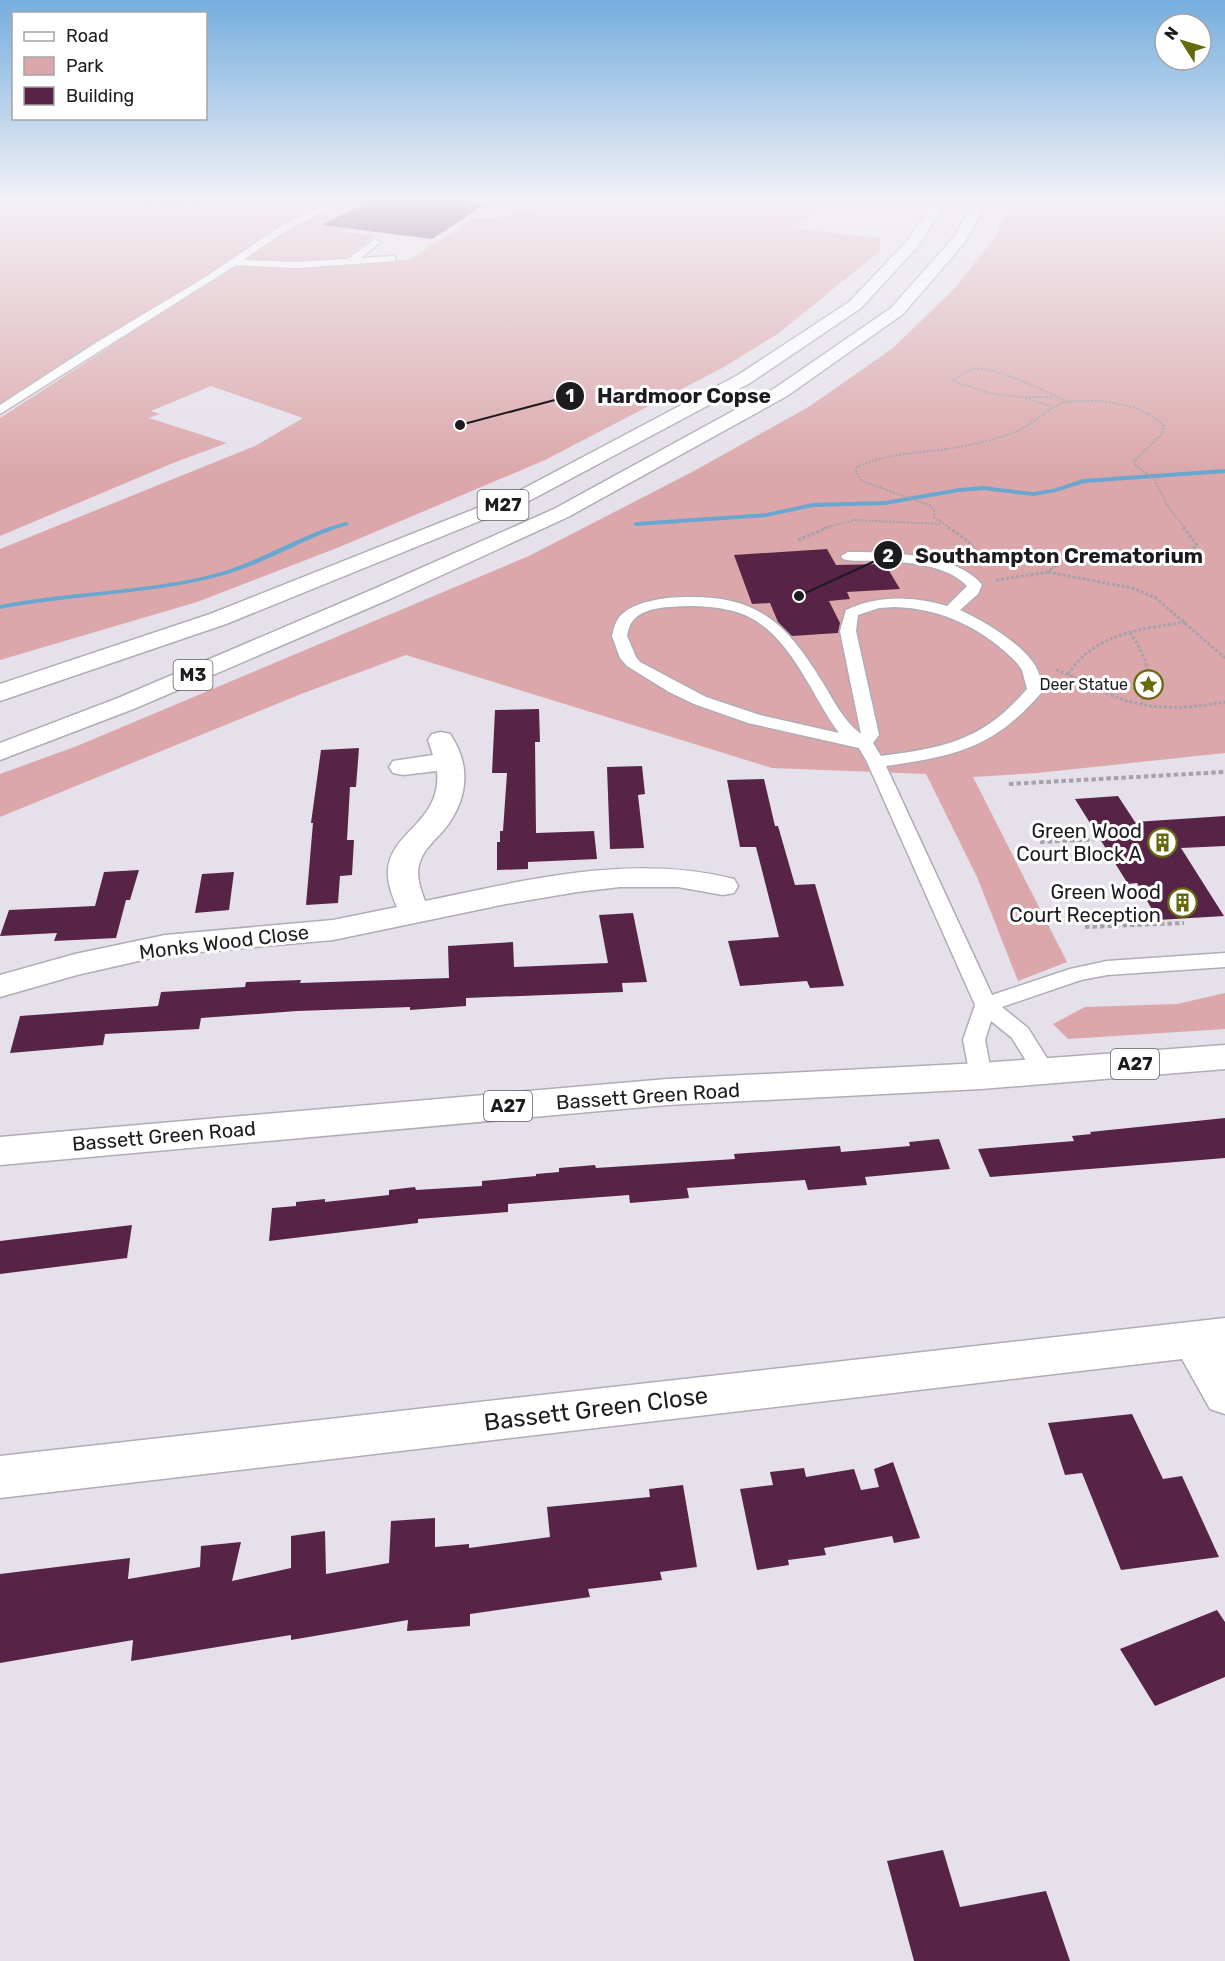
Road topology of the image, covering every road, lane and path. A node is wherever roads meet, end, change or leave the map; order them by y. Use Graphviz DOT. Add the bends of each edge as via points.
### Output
graph roads {
  1 [pos="190,290"];
  2 [pos="869,290"];
  3 [pos="916,290"];
  4 [pos="1021,397"];
  5 [pos="1057,397"];
  6 [pos="1069,402"];
  7 [pos="1052,406"];
  8 [pos="0,410"];
  9 [pos="942,524"];
  10 [pos="798,540"];
  11 [pos="848,556"];
  12 [pos="986,562"];
  13 [pos="991,571"];
  14 [pos="1048,572"];
  15 [pos="997,580"];
  16 [pos="975,585"];
  17 [pos="384,593"];
  18 [pos="949,612"];
  19 [pos="1186,622"];
  20 [pos="1130,632"];
  21 [pos="1225,658"];
  22 [pos="1028,667"];
  23 [pos="1068,674"];
  24 [pos="0,693"];
  25 [pos="1225,702"];
  26 [pos="1141,705"];
  27 [pos="0,727"];
  28 [pos="865,743"];
  29 [pos="0,752"];
  30 [pos="876,762"];
  31 [pos="403,767"];
  32 [pos="1225,772"];
  33 [pos="1009,784"];
  34 [pos="1118,838"];
  35 [pos="1040,843"];
  36 [pos="723,886"];
  37 [pos="415,914"];
  38 [pos="1184,923"];
  39 [pos="1085,927"];
  40 [pos="1225,960"];
  41 [pos="0,986"];
  42 [pos="986,1005"];
  43 [pos="1225,1057"];
  44 [pos="1044,1071"];
  45 [pos="981,1076"];
  46 [pos="0,1150"];
  47 [pos="1209,1338"];
  48 [pos="1225,1395"];
  49 [pos="0,1477"];
  1 -- 8 [label="lane"];
  2 -- 24 [label="main road, M27" via="855,305 744,379 522,497 218,619"];
  3 -- 17 [label="main road, M27" via="897,311 781,392 561,513"];
  4 -- 5 [label="path"];
  4 -- 5 [label="path" via="993,394 953,381 981,369"];
  4 -- 7 [label="path"];
  5 -- 6 [label="path"];
  6 -- 7 [label="path"];
  6 -- 14 [label="path" via="1134,408 1160,420 1164,426 1162,434 1134,461 1135,465 1154,479 1197,545 1188,552 1168,553 1094,549 1069,556"];
  7 -- 9 [label="path" via="1034,424 1015,433 857,467 862,481 929,505"];
  9 -- 10 [label="path" via="854,520"];
  9 -- 12 [label="path" via="969,542"];
  11 -- 16 [label="lane" via="876,555 939,566 972,578"];
  13 -- 15 [label="path"];
  14 -- 15 [label="path"];
  14 -- 19 [label="path" via="1142,591"];
  15 -- 16 [label="path"];
  16 -- 18 [label="lane"];
  17 -- 27 [label="main road, M27"];
  17 -- 29 [label="main road, M3" via="127,703"];
  18 -- 22 [label="lane" via="968,619"];
  18 -- 28 [label="lane" via="901,602 862,607 851,613 848,631 870,735"];
  19 -- 20 [label="path"];
  19 -- 21 [label="path"];
  20 -- 23 [label="path" via="1092,647"];
  20 -- 26 [label="path" via="1149,671 1149,686"];
  22 -- 23 [label="path"];
  22 -- 30 [label="lane" via="1035,690 1019,711 995,731 926,755"];
  23 -- 26 [label="path"];
  25 -- 26 [label="path" via="1174,709"];
  28 -- 28 [label="lane" via="846,731 796,652 754,613 728,603 664,601 638,609 622,623 619,636 628,660 700,701 797,730"];
  28 -- 30 [label="lane"];
  30 -- 42 [label="lane"];
  31 -- 37 [label="main road" via="446,751 453,785 445,808 405,860 404,883"];
  32 -- 33 [label="path"];
  34 -- 35 [label="path"];
  36 -- 37 [label="main road, Monks Wood Close" via="676,868 506,894"];
  37 -- 41 [label="main road, Monks Wood Close" via="333,930 165,945"];
  38 -- 39 [label="path"];
  40 -- 42 [label="lane" via="1107,968 1077,974"];
  42 -- 44 [label="lane" via="1020,1033"];
  42 -- 45 [label="lane" via="974,1041"];
  43 -- 44 [label="main road, Bassett Green Road / A27"];
  44 -- 45 [label="main road, Bassett Green Road / A27"];
  45 -- 46 [label="main road, Bassett Green Road / A27" via="668,1092"];
  47 -- 48 [label="main road, Bassett Green Close"];
  47 -- 49 [label="main road, Bassett Green Close"];
}
